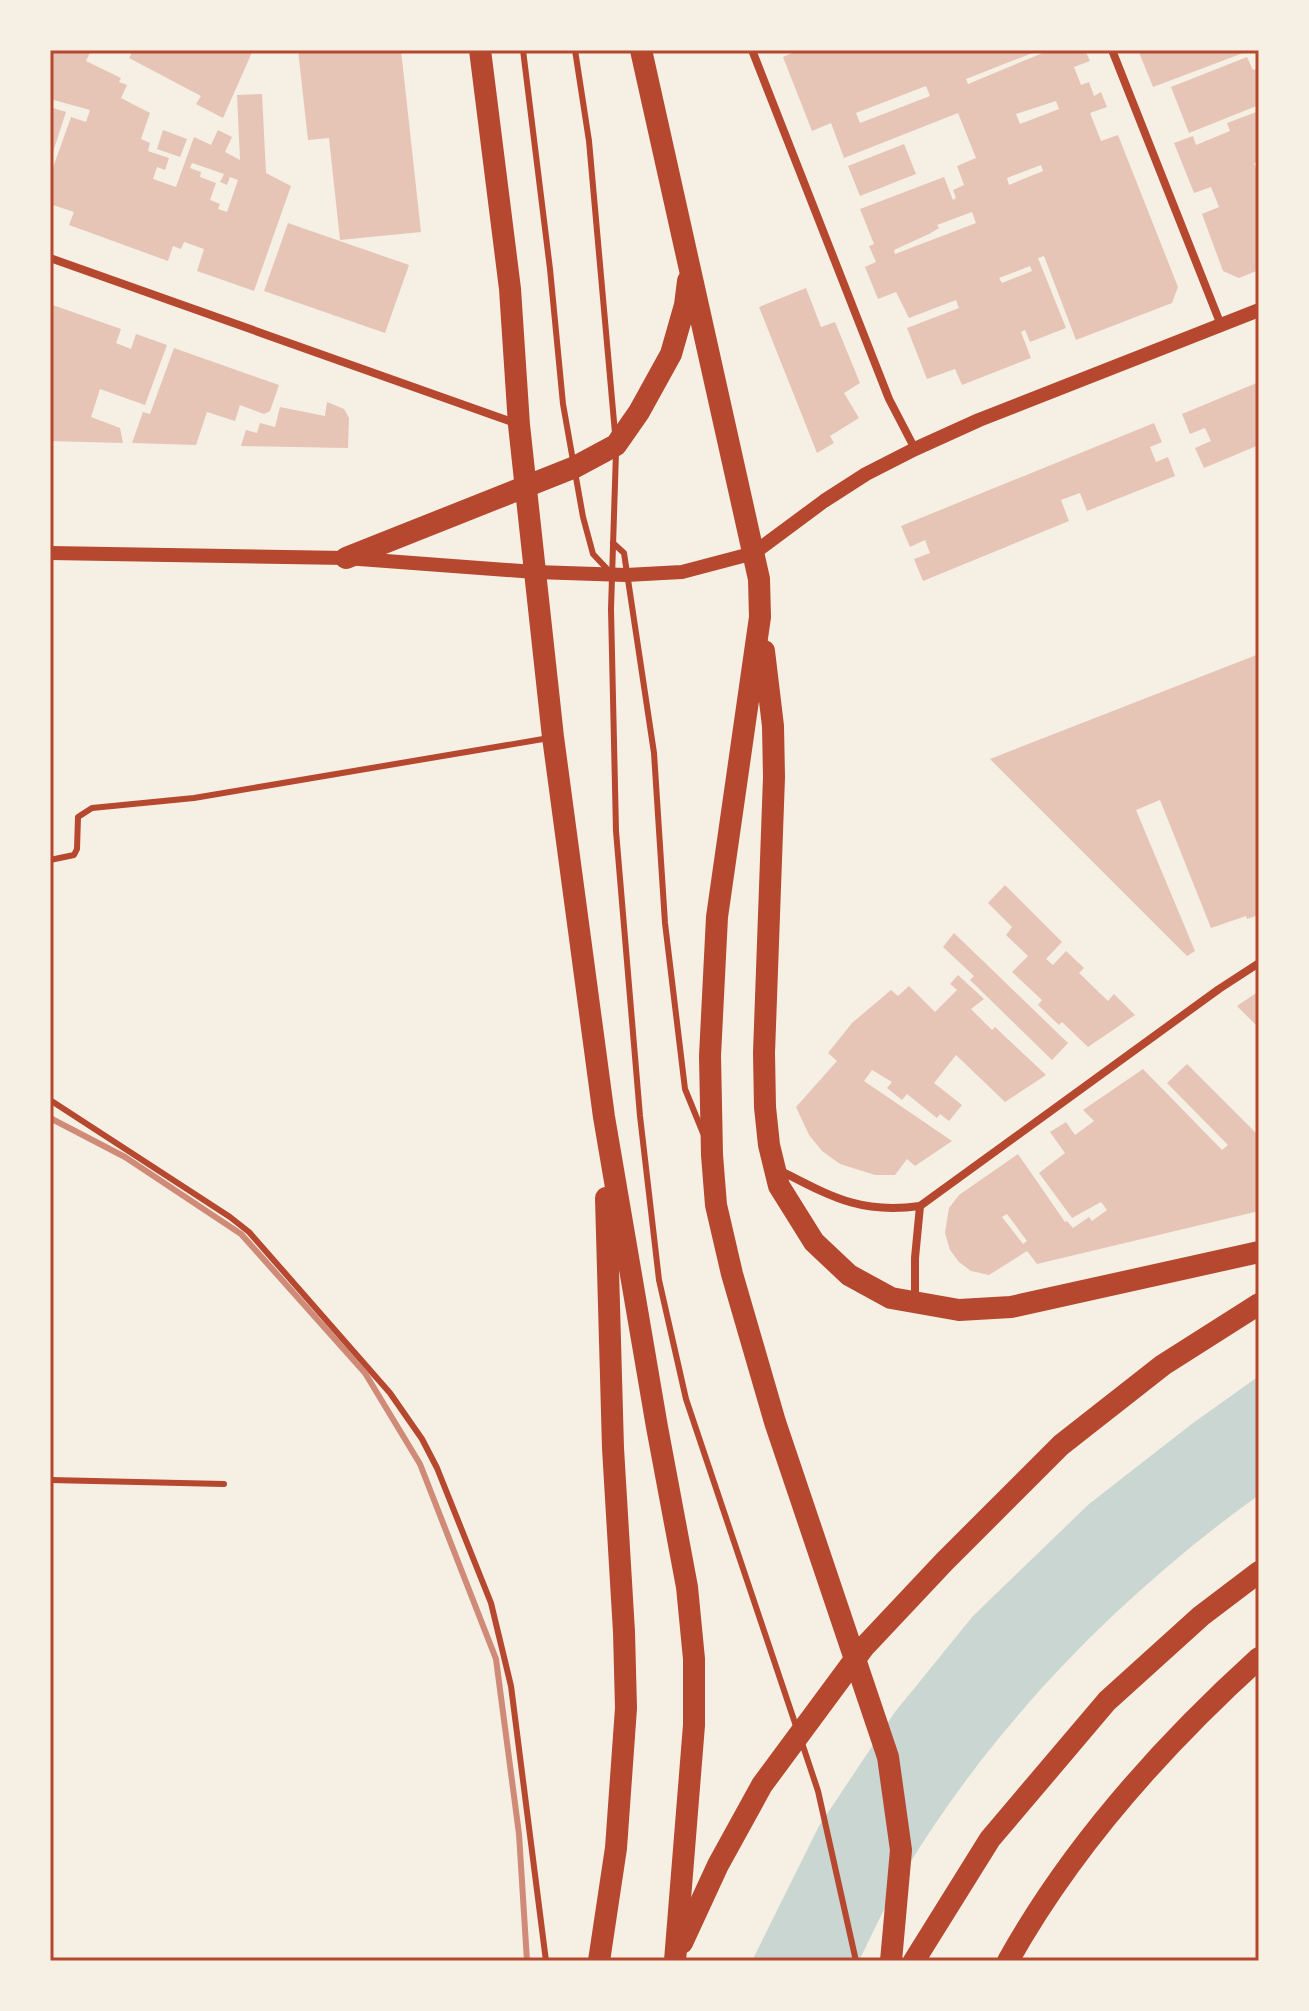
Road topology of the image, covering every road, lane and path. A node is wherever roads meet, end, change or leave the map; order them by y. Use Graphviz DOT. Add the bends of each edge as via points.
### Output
graph roads {
  1 [pos="480,50"];
  2 [pos="523,50"];
  3 [pos="575,50"];
  4 [pos="641,50"];
  5 [pos="752,50"];
  6 [pos="1112,50"];
  7 [pos="50,258"];
  8 [pos="690,266"];
  9 [pos="1259,310"];
  10 [pos="1221,325"];
  11 [pos="519,425"];
  12 [pos="616,445"];
  13 [pos="915,449"];
  14 [pos="575,467"];
  15 [pos="526,486"];
  16 [pos="613,543"];
  17 [pos="50,553"];
  18 [pos="754,553"];
  19 [pos="346,558"];
  20 [pos="535,572"];
  21 [pos="619,574"];
  22 [pos="760,617"];
  23 [pos="553,737"];
  24 [pos="50,860"];
  25 [pos="1259,963"];
  26 [pos="50,1100"];
  27 [pos="604,1117"];
  28 [pos="712,1155"];
  29 [pos="773,1167"];
  30 [pos="920,1206"];
  31 [pos="1259,1252"];
  32 [pos="915,1303"];
  33 [pos="1259,1304"];
  34 [pos="50,1480"];
  35 [pos="224,1484"];
  36 [pos="1259,1572"];
  37 [pos="1259,1658"];
  38 [pos="676,1958"];
  39 [pos="546,1961"];
  40 [pos="599,1961"];
  41 [pos="856,1961"];
  42 [pos="891,1961"];
  43 [pos="914,1961"];
  44 [pos="1008,1961"];
  1 -- 11 [label="highway" via="510,289"];
  2 -- 14 [label="lane" via="563,404"];
  3 -- 12 [label="lane" via="589,141"];
  4 -- 8 [label="highway"];
  5 -- 13 [label="street" via="889,399"];
  6 -- 10 [label="street"];
  7 -- 11 [label="street"];
  8 -- 12 [label="highway" via="671,354"];
  8 -- 18 [label="highway"];
  9 -- 10 [label="street"];
  10 -- 13 [label="street"];
  11 -- 15 [label="highway"];
  12 -- 14 [label="highway"];
  12 -- 16 [label="lane"];
  13 -- 18 [label="street" via="824,501"];
  14 -- 15 [label="highway"];
  14 -- 21 [label="lane" via="593,554"];
  15 -- 19 [label="highway"];
  15 -- 20 [label="highway"];
  16 -- 21 [label="lane"];
  16 -- 21 [label="lane" via="624,553"];
  17 -- 19 [label="street"];
  18 -- 21 [label="street" via="682,572"];
  18 -- 22 [label="highway"];
  19 -- 20 [label="street"];
  20 -- 21 [label="street"];
  20 -- 23 [label="highway"];
  21 -- 28 [label="lane" via="654,753 665,923 685,1089"];
  21 -- 41 [label="lane" via="611,609 616,831 659,1280 686,1399 818,1791"];
  22 -- 28 [label="highway" via="717,917 710,1056"];
  22 -- 29 [label="highway" via="773,726 764,1053"];
  23 -- 24 [label="lane" via="194,798 86,809 76,822 76,852"];
  23 -- 27 [label="highway"];
  25 -- 30 [label="street"];
  26 -- 39 [label="lane" via="249,1232 390,1393 422,1439 491,1603 511,1686"];
  27 -- 38 [label="highway" via="687,1587 694,1659"];
  27 -- 40 [label="highway" via="626,1708 616,1848"];
  28 -- 42 [label="highway" via="716,1205 732,1274 775,1422 888,1757 901,1850"];
  29 -- 30 [label="street" via="861,1206"];
  29 -- 32 [label="highway" via="793,1212 830,1259 870,1288"];
  30 -- 32 [label="street"];
  31 -- 32 [label="highway" via="1011,1307 959,1310"];
  33 -- 38 [label="highway" via="1163,1365 1061,1445 864,1647 762,1785"];
  34 -- 35 [label="lane"];
  36 -- 43 [label="highway" via="1107,1701 990,1839"];
  37 -- 44 [label="highway" via="1192,1720 1102,1821"];
}
